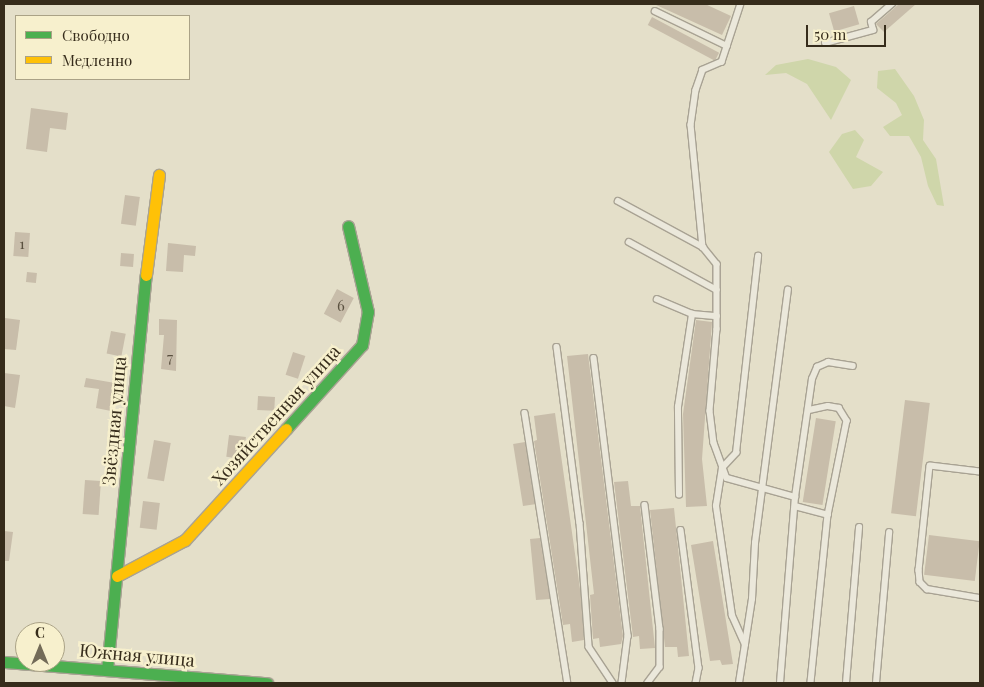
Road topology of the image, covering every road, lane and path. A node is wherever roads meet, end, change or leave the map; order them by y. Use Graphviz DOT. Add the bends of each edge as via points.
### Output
graph roads {
  1 [pos="738,4"];
  2 [pos="892,4"];
  3 [pos="655,11"];
  4 [pos="825,43"];
  5 [pos="727,46"];
  6 [pos="159,175"];
  7 [pos="618,201"];
  8 [pos="348,226"];
  9 [pos="629,242"];
  10 [pos="703,247"];
  11 [pos="758,256"];
  12 [pos="717,290"];
  13 [pos="788,290"];
  14 [pos="657,298"];
  15 [pos="692,314"];
  16 [pos="717,316"];
  17 [pos="557,347"];
  18 [pos="594,358"];
  19 [pos="853,366"];
  20 [pos="809,410"];
  21 [pos="526,413"];
  22 [pos="722,468"];
  23 [pos="980,472"];
  24 [pos="762,488"];
  25 [pos="679,495"];
  26 [pos="795,497"];
  27 [pos="644,505"];
  28 [pos="795,506"];
  29 [pos="828,515"];
  30 [pos="860,528"];
  31 [pos="681,530"];
  32 [pos="889,532"];
  33 [pos="116,576"];
  34 [pos="980,598"];
  35 [pos="745,646"];
  36 [pos="4,662"];
  37 [pos="107,670"];
  38 [pos="267,683"];
  39 [pos="568,683"];
  40 [pos="612,683"];
  41 [pos="622,683"];
  42 [pos="648,683"];
  43 [pos="696,683"];
  44 [pos="739,683"];
  45 [pos="780,683"];
  46 [pos="811,683"];
  47 [pos="846,683"];
  48 [pos="876,683"];
  1 -- 5 [label="lane"];
  2 -- 4 [label="lane" via="871,22 872,30"];
  3 -- 5 [label="lane"];
  5 -- 10 [label="lane" via="722,62 703,70 691,124"];
  6 -- 33 [label="street, Звёздная улица" via="150,223"];
  7 -- 10 [label="lane"];
  8 -- 33 [label="street, Хозяйственная улица" via="368,312 362,346 186,540"];
  9 -- 12 [label="lane"];
  10 -- 12 [label="lane" via="716,264"];
  11 -- 22 [label="lane" via="736,453"];
  12 -- 16 [label="lane"];
  13 -- 24 [label="lane"];
  14 -- 15 [label="lane"];
  15 -- 16 [label="lane"];
  15 -- 25 [label="lane" via="678,407"];
  16 -- 22 [label="lane" via="710,411"];
  17 -- 40 [label="lane" via="580,523 589,647"];
  18 -- 41 [label="lane" via="628,636"];
  19 -- 20 [label="lane" via="828,362 817,367 812,379"];
  20 -- 26 [label="lane"];
  20 -- 29 [label="lane" via="828,406 838,408 847,421"];
  21 -- 39 [label="lane"];
  22 -- 24 [label="lane" via="734,482"];
  22 -- 35 [label="lane" via="716,487 718,539 732,616"];
  23 -- 34 [label="lane" via="930,466 919,570 920,582 927,589"];
  24 -- 26 [label="lane"];
  24 -- 35 [label="lane"];
  26 -- 28 [label="lane"];
  27 -- 42 [label="lane" via="660,629 660,666"];
  28 -- 29 [label="lane"];
  28 -- 45 [label="lane"];
  29 -- 46 [label="lane"];
  30 -- 47 [label="lane"];
  31 -- 43 [label="lane" via="699,668"];
  32 -- 48 [label="lane"];
  33 -- 37 [label="street, Звёздная улица"];
  35 -- 44 [label="lane"];
  36 -- 37 [label="street, Южная улица"];
  37 -- 38 [label="street, Южная улица"];
}
